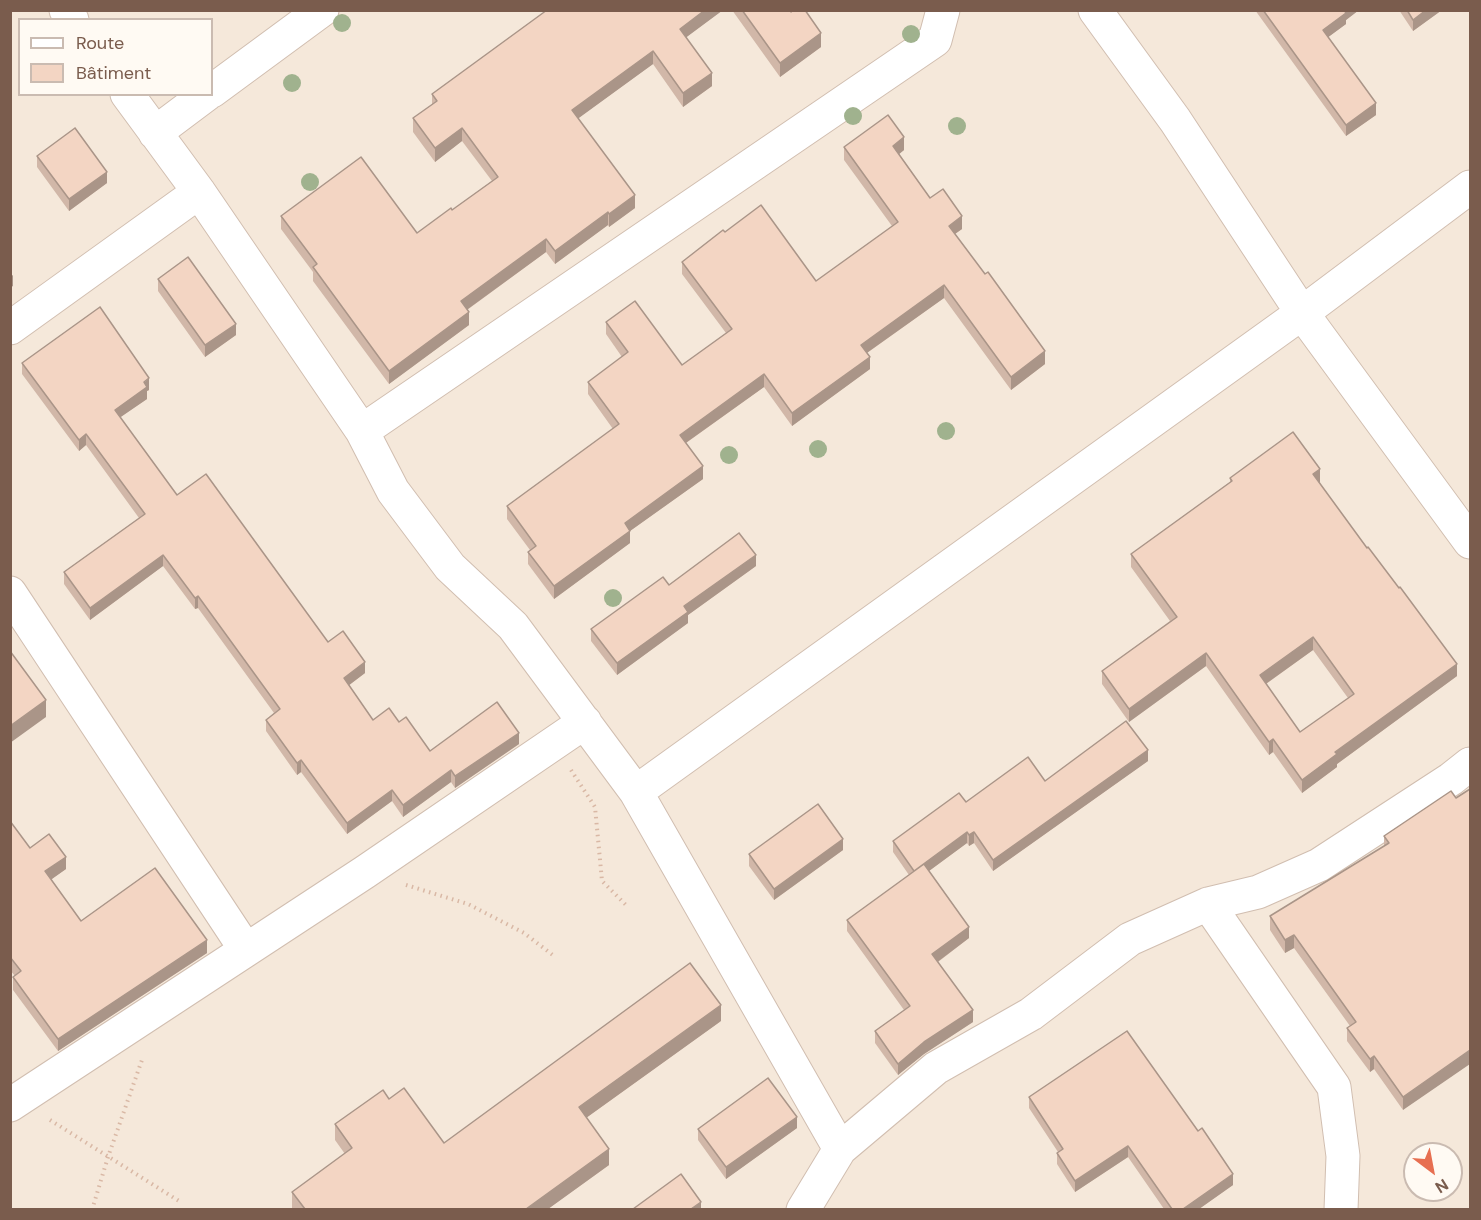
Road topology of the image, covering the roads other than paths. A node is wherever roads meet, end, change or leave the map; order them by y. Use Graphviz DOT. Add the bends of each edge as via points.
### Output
graph roads {
  1 [pos="322,10"];
  2 [pos="943,10"];
  3 [pos="1095,10"];
  4 [pos="213,90"];
  5 [pos="128,96"];
  6 [pos="204,96"];
  7 [pos="155,133"];
  8 [pos="1470,188"];
  9 [pos="199,192"];
  10 [pos="1302,313"];
  11 [pos="10,328"];
  12 [pos="362,430"];
  13 [pos="1470,542"];
  14 [pos="10,593"];
  15 [pos="585,722"];
  16 [pos="1470,764"];
  17 [pos="636,792"];
  18 [pos="1208,904"];
  19 [pos="246,950"];
  20 [pos="14,1103"];
  21 [pos="840,1149"];
  22 [pos="803,1209"];
  23 [pos="1341,1209"];
  1 -- 4 [label="street"];
  2 -- 12 [label="street" via="935,40"];
  3 -- 10 [label="street" via="1175,120"];
  5 -- 7 [label="street"];
  6 -- 7 [label="street"];
  7 -- 9 [label="street"];
  8 -- 10 [label="street"];
  9 -- 11 [label="street"];
  9 -- 12 [label="street"];
  10 -- 13 [label="street"];
  10 -- 17 [label="street"];
  12 -- 15 [label="street" via="393,490 450,567 513,626"];
  14 -- 19 [label="street"];
  15 -- 17 [label="street"];
  15 -- 19 [label="street"];
  16 -- 18 [label="street" via="1319,865 1258,892"];
  17 -- 21 [label="street"];
  18 -- 21 [label="street" via="1130,939 1031,1014 936,1068"];
  18 -- 23 [label="street" via="1334,1087 1342,1156"];
  19 -- 20 [label="street"];
  21 -- 22 [label="street"];
}
